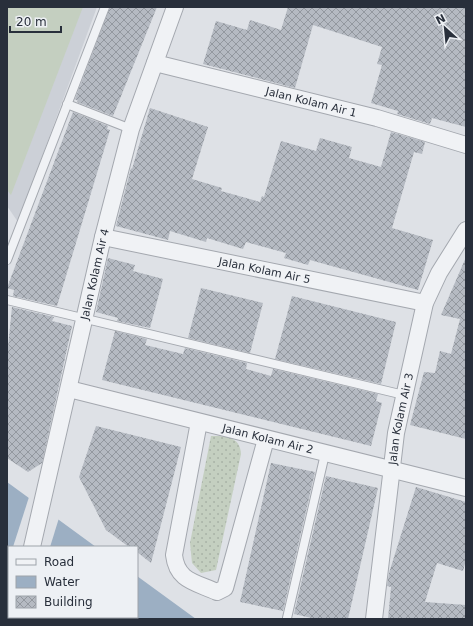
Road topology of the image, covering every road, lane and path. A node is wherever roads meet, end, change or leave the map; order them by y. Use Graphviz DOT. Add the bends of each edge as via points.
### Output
graph roads {
  1 [pos="105,7"];
  2 [pos="175,7"];
  3 [pos="155,63"];
  4 [pos="67,104"];
  5 [pos="131,129"];
  6 [pos="466,145"];
  7 [pos="466,230"];
  8 [pos="103,237"];
  9 [pos="7,260"];
  10 [pos="7,300"];
  11 [pos="425,303"];
  12 [pos="86,319"];
  13 [pos="69,389"];
  14 [pos="404,395"];
  15 [pos="199,422"];
  16 [pos="266,439"];
  17 [pos="326,454"];
  18 [pos="392,471"];
  19 [pos="466,488"];
  20 [pos="32,546"];
  21 [pos="287,618"];
  22 [pos="374,619"];
  1 -- 4 [label="lane"];
  2 -- 3 [label="street, Jalan Kolam Air 4"];
  3 -- 5 [label="street, Jalan Kolam Air 4"];
  3 -- 6 [label="street, Jalan Kolam Air 1" via="377,118"];
  4 -- 5 [label="lane"];
  4 -- 9 [label="lane"];
  5 -- 8 [label="street, Jalan Kolam Air 4"];
  7 -- 11 [label="street, Jalan Kolam Air 3" via="439,273"];
  8 -- 11 [label="street, Jalan Kolam Air 5"];
  8 -- 12 [label="street, Jalan Kolam Air 4"];
  10 -- 12 [label="lane"];
  11 -- 14 [label="street, Jalan Kolam Air 3"];
  12 -- 13 [label="street, Jalan Kolam Air 4"];
  12 -- 14 [label="lane"];
  13 -- 15 [label="street, Jalan Kolam Air 2"];
  13 -- 20 [label="street, Jalan Kolam Air 4"];
  14 -- 18 [label="street, Jalan Kolam Air 3"];
  15 -- 16 [label="street, Jalan Kolam Air 2"];
  15 -- 16 [label="street" via="174,555 175,565 182,576 217,592 226,588"];
  16 -- 17 [label="street, Jalan Kolam Air 2"];
  17 -- 18 [label="street, Jalan Kolam Air 2"];
  17 -- 21 [label="lane"];
  18 -- 19 [label="street, Jalan Kolam Air 2"];
  18 -- 22 [label="street, Jalan Kolam Air 3"];
}
